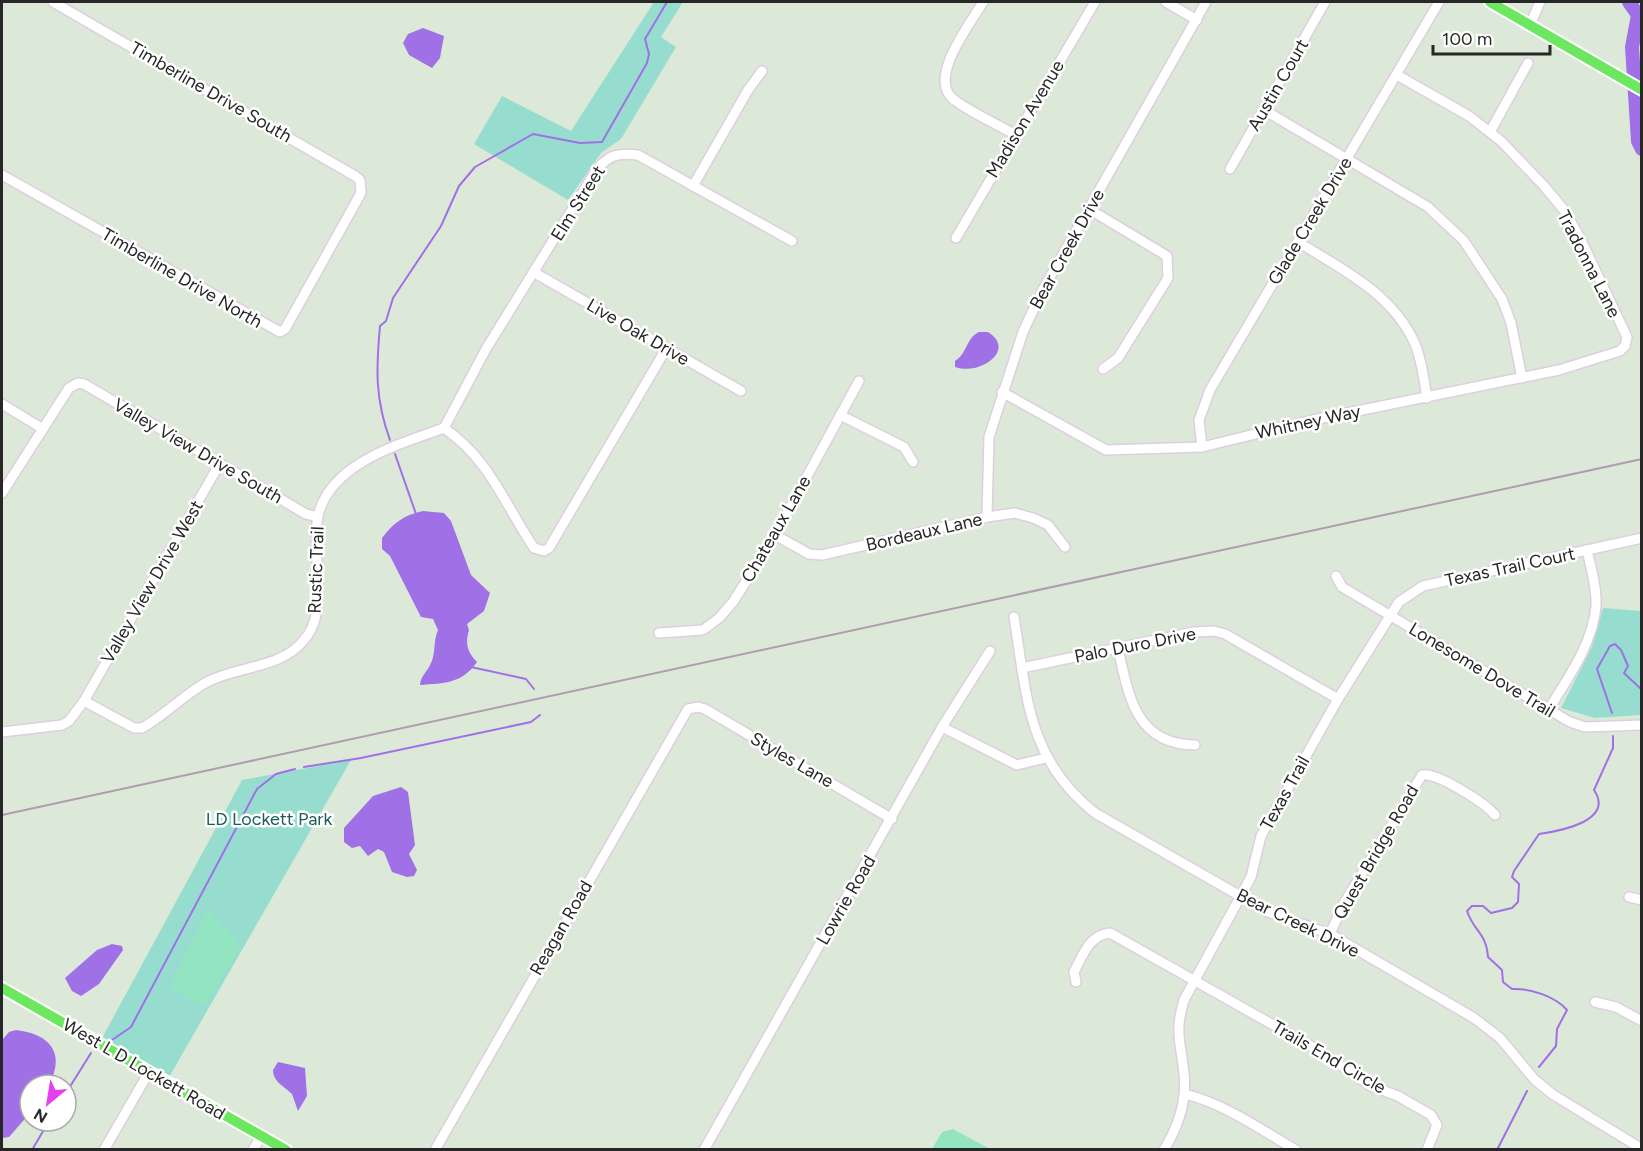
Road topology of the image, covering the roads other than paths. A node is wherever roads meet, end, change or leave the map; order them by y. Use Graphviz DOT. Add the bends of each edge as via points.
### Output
graph roads {
  1 [pos="53,2"];
  2 [pos="983,2"];
  3 [pos="1095,2"];
  4 [pos="1166,2"];
  5 [pos="1206,2"];
  6 [pos="1325,2"];
  7 [pos="1439,2"];
  8 [pos="1490,2"];
  9 [pos="1540,2"];
  10 [pos="1197,20"];
  11 [pos="1530,25"];
  12 [pos="1528,63"];
  13 [pos="762,71"];
  14 [pos="1397,75"];
  15 [pos="1641,90"];
  16 [pos="1264,110"];
  17 [pos="1490,132"];
  18 [pos="1016,135"];
  19 [pos="1347,159"];
  20 [pos="1230,170"];
  21 [pos="2,175"];
  22 [pos="693,186"];
  23 [pos="362,188"];
  24 [pos="1089,209"];
  25 [pos="956,237"];
  26 [pos="792,242"];
  27 [pos="1298,242"];
  28 [pos="535,273"];
  29 [pos="666,349"];
  30 [pos="1622,349"];
  31 [pos="1103,369"];
  32 [pos="1522,378"];
  33 [pos="859,381"];
  34 [pos="741,391"];
  35 [pos="1002,393"];
  36 [pos="1427,398"];
  37 [pos="2,404"];
  38 [pos="840,415"];
  39 [pos="444,428"];
  40 [pos="43,429"];
  41 [pos="1202,447"];
  42 [pos="913,462"];
  43 [pos="220,463"];
  44 [pos="2,493"];
  45 [pos="318,517"];
  46 [pos="987,517"];
  47 [pos="775,535"];
  48 [pos="1641,538"];
  49 [pos="1065,547"];
  50 [pos="1587,550"];
  51 [pos="1336,576"];
  52 [pos="1391,616"];
  53 [pos="1014,617"];
  54 [pos="659,633"];
  55 [pos="1118,648"];
  56 [pos="990,651"];
  57 [pos="1022,668"];
  58 [pos="1338,699"];
  59 [pos="84,700"];
  60 [pos="690,708"];
  61 [pos="1549,709"];
  62 [pos="1641,725"];
  63 [pos="942,727"];
  64 [pos="2,732"];
  65 [pos="1195,744"];
  66 [pos="1046,758"];
  67 [pos="1495,815"];
  68 [pos="892,819"];
  69 [pos="1241,896"];
  70 [pos="1629,897"];
  71 [pos="1641,900"];
  72 [pos="1330,934"];
  73 [pos="1194,980"];
  74 [pos="1076,982"];
  75 [pos="2,988"];
  76 [pos="1595,1002"];
  77 [pos="1641,1022"];
  78 [pos="149,1072"];
  79 [pos="1185,1094"];
  80 [pos="261,1136"];
  81 [pos="104,1149"];
  82 [pos="253,1149"];
  83 [pos="286,1149"];
  84 [pos="435,1149"];
  85 [pos="704,1149"];
  86 [pos="1164,1149"];
  87 [pos="1296,1149"];
  88 [pos="1427,1149"];
  89 [pos="1641,1149"];
  1 -- 23 [label="street, Timberline Drive South" via="316,151 360,180"];
  2 -- 18 [label="street" via="944,69 945,82 952,98"];
  3 -- 18 [label="street, Madison Avenue"];
  4 -- 10 [label="street"];
  5 -- 10 [label="street, Bear Creek Drive"];
  6 -- 16 [label="street, Austin Court"];
  7 -- 14 [label="street, Glade Creek Drive"];
  8 -- 11 [label="main road"];
  9 -- 11 [label="street"];
  10 -- 24 [label="street, Bear Creek Drive"];
  11 -- 15 [label="main road"];
  12 -- 17 [label="street"];
  13 -- 22 [label="street"];
  14 -- 17 [label="street, Tradonna Lane"];
  14 -- 19 [label="street, Glade Creek Drive"];
  16 -- 19 [label="street"];
  16 -- 20 [label="street, Austin Court"];
  17 -- 30 [label="street, Tradonna Lane" via="1564,210 1627,337"];
  18 -- 25 [label="street, Madison Avenue"];
  19 -- 27 [label="street, Glade Creek Drive"];
  19 -- 32 [label="street" via="1428,207 1464,241 1502,299"];
  21 -- 23 [label="street, Timberline Drive North" via="280,332"];
  22 -- 26 [label="street, Elm Street"];
  22 -- 28 [label="street, Elm Street" via="638,155 621,153 608,157"];
  24 -- 31 [label="street" via="1167,256 1168,278 1118,358"];
  24 -- 35 [label="street, Bear Creek Drive" via="1041,293"];
  27 -- 36 [label="street" via="1391,306 1415,344"];
  27 -- 41 [label="street, Glade Creek Drive" via="1210,390 1199,420"];
  28 -- 29 [label="street, Live Oak Drive"];
  28 -- 39 [label="street, Elm Street" via="486,349"];
  29 -- 34 [label="street, Live Oak Drive"];
  29 -- 39 [label="street" via="553,544 544,551 534,548 477,456"];
  30 -- 32 [label="street, Whitney Way"];
  32 -- 36 [label="street, Whitney Way"];
  33 -- 38 [label="street, Chateaux Lane"];
  35 -- 41 [label="street, Whitney Way" via="1106,450"];
  35 -- 46 [label="street, Bear Creek Drive" via="989,437"];
  36 -- 41 [label="street, Whitney Way"];
  37 -- 40 [label="street"];
  38 -- 42 [label="street" via="904,447"];
  38 -- 47 [label="street, Chateaux Lane"];
  39 -- 45 [label="street, Rustic Trail" via="406,441 356,466 329,494"];
  40 -- 43 [label="street, Valley View Drive South" via="69,388 84,384"];
  40 -- 44 [label="street"];
  43 -- 45 [label="street, Valley View Drive South" via="306,514"];
  43 -- 59 [label="street, Valley View Drive West"];
  45 -- 59 [label="street, Rustic Trail" via="318,609 313,626 292,652 209,681 142,728 134,728"];
  46 -- 47 [label="street, Bordeaux Lane" via="822,555 810,554"];
  46 -- 49 [label="street, Bordeaux Lane" via="1015,513 1033,518 1048,525"];
  47 -- 54 [label="street, Chateaux Lane" via="719,618 703,630"];
  48 -- 50 [label="street, Texas Trail Court"];
  50 -- 52 [label="street, Texas Trail Court" via="1423,586 1399,602"];
  50 -- 61 [label="street" via="1595,588 1593,627"];
  51 -- 52 [label="street, Lonesome Dove Trail" via="1342,586"];
  52 -- 58 [label="street, Texas Trail"];
  52 -- 61 [label="street, Lonesome Dove Trail"];
  53 -- 57 [label="street, Bear Creek Drive"];
  55 -- 57 [label="street, Palo Duro Drive"];
  55 -- 58 [label="street, Palo Duro Drive" via="1214,631 1238,640"];
  55 -- 65 [label="street" via="1130,699 1143,722 1169,742"];
  56 -- 63 [label="street, Lowrie Road"];
  57 -- 66 [label="street, Bear Creek Drive" via="1032,720"];
  58 -- 69 [label="street, Texas Trail" via="1261,836 1251,877"];
  59 -- 64 [label="street, Valley View Drive West" via="62,725"];
  60 -- 68 [label="street, Styles Lane" via="705,710"];
  60 -- 84 [label="street, Reagan Road"];
  61 -- 62 [label="street, Lonesome Dove Trail" via="1585,727"];
  63 -- 66 [label="street" via="1017,765"];
  63 -- 68 [label="street, Lowrie Road"];
  66 -- 69 [label="street, Bear Creek Drive" via="1073,793 1095,813"];
  67 -- 72 [label="street, Quest Bridge Road" via="1437,777 1427,774 1417,779"];
  68 -- 85 [label="street, Lowrie Road"];
  69 -- 72 [label="street, Bear Creek Drive" via="1282,918"];
  69 -- 73 [label="street, Texas Trail"];
  70 -- 71 [label="street"];
  72 -- 89 [label="street, Bear Creek Drive" via="1474,1018 1500,1038 1552,1094"];
  73 -- 74 [label="street" via="1110,933 1092,939 1074,972"];
  73 -- 79 [label="street, Texas Trail" via="1177,1035"];
  73 -- 88 [label="street, Trails End Circle" via="1323,1053 1371,1086 1431,1115 1437,1125"];
  75 -- 78 [label="main road, West L D Lockett Road"];
  76 -- 77 [label="street" via="1616,1007"];
  78 -- 80 [label="main road, West L D Lockett Road"];
  78 -- 81 [label="street"];
  79 -- 86 [label="street, Texas Trail" via="1173,1134"];
  79 -- 87 [label="street" via="1204,1099"];
  80 -- 82 [label="street"];
  80 -- 83 [label="main road, West L D Lockett Road"];
}
